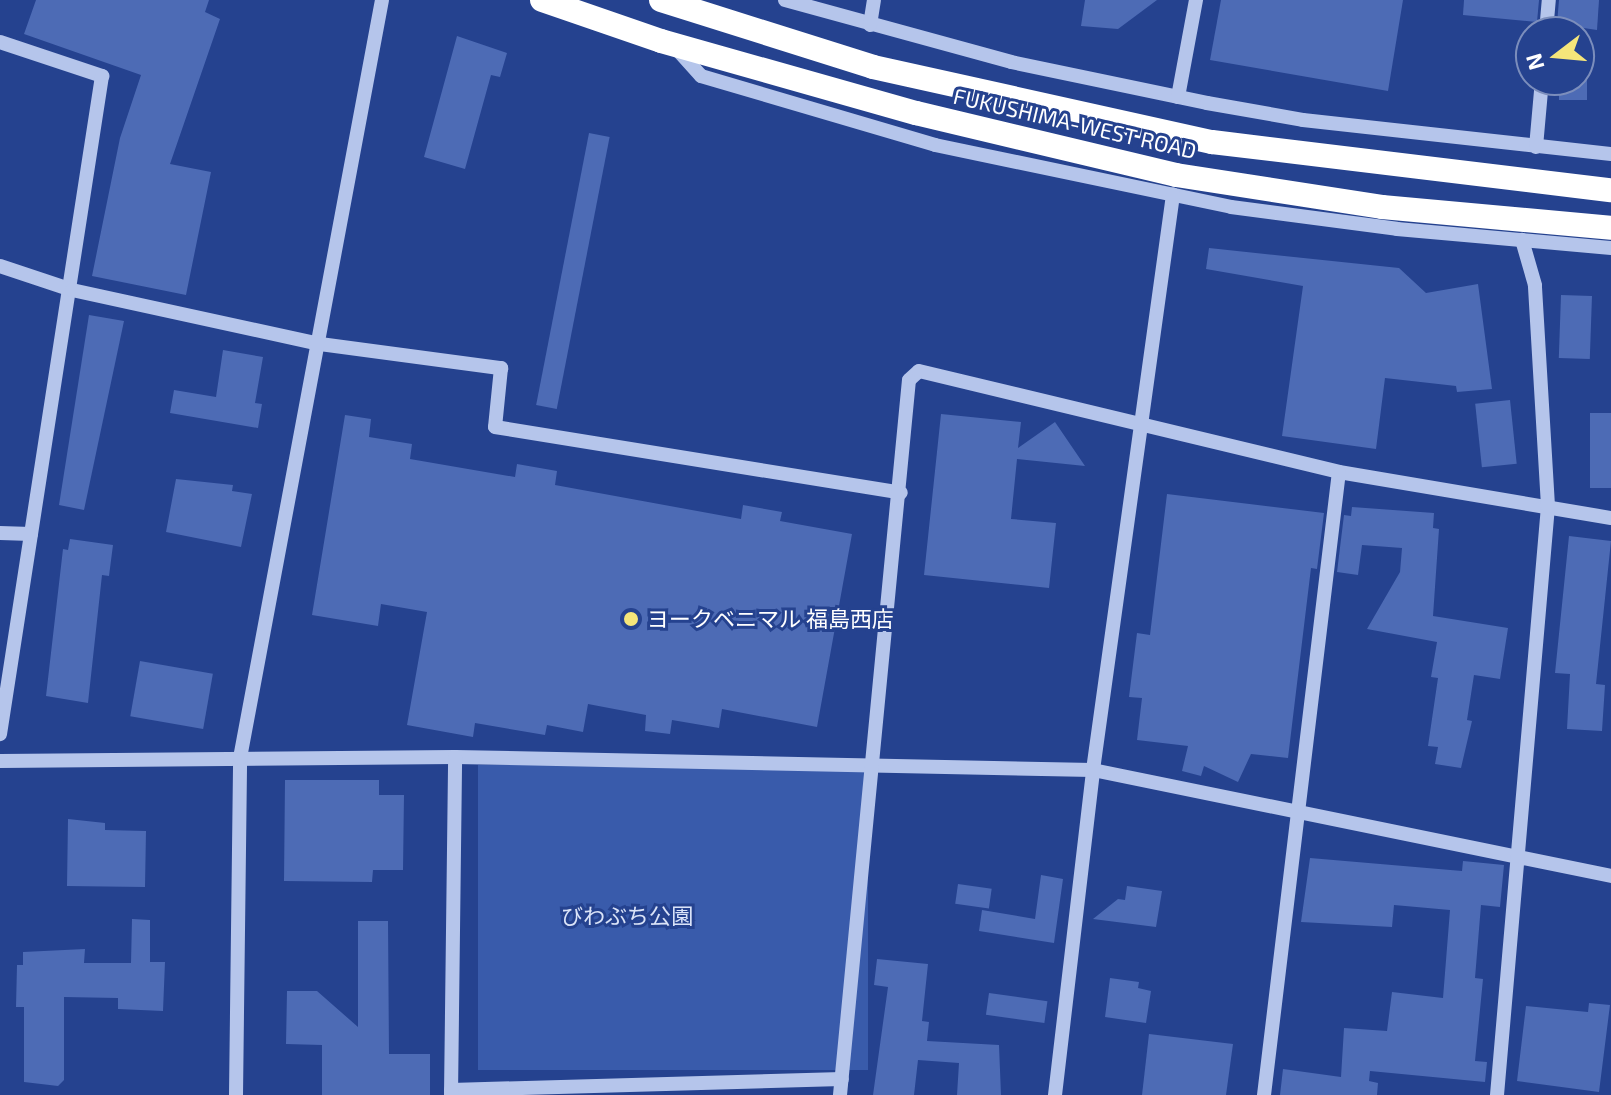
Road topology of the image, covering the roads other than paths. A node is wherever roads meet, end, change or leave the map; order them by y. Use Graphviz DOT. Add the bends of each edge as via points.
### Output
graph roads {
  1 [pos="382,0"];
  2 [pos="542,0"];
  3 [pos="661,0"];
  4 [pos="785,0"];
  5 [pos="874,0"];
  6 [pos="1196,0"];
  7 [pos="870,25"];
  8 [pos="0,42"];
  9 [pos="672,44"];
  10 [pos="1541,96"];
  11 [pos="1178,97"];
  12 [pos="1536,147"];
  13 [pos="1611,154"];
  14 [pos="1611,190"];
  15 [pos="1173,195"];
  16 [pos="1611,228"];
  17 [pos="1522,240"];
  18 [pos="1611,248"];
  19 [pos="0,266"];
  20 [pos="72,290"];
  21 [pos="320,344"];
  22 [pos="1141,423"];
  23 [pos="1339,472"];
  24 [pos="901,493"];
  25 [pos="1548,506"];
  26 [pos="1611,518"];
  27 [pos="0,533"];
  28 [pos="31,534"];
  29 [pos="0,734"];
  30 [pos="455,757"];
  31 [pos="240,758"];
  32 [pos="0,761"];
  33 [pos="872,762"];
  34 [pos="1093,770"];
  35 [pos="1298,816"];
  36 [pos="1516,855"];
  37 [pos="1611,876"];
  38 [pos="842,1079"];
  39 [pos="451,1092"];
  40 [pos="236,1095"];
  41 [pos="840,1095"];
  42 [pos="1055,1095"];
  43 [pos="1264,1095"];
  44 [pos="1497,1095"];
  1 -- 21 [label="street"];
  2 -- 9 [label="highway, FUKUSHIMA-WEST ROAD"];
  3 -- 14 [label="highway, FUKUSHIMA-WEST ROAD" via="873,67 1168,133 1434,173"];
  4 -- 7 [label="street"];
  5 -- 7 [label="street"];
  6 -- 11 [label="street"];
  7 -- 11 [label="street"];
  8 -- 20 [label="street" via="102,76"];
  9 -- 15 [label="street" via="701,76 935,145"];
  9 -- 16 [label="highway, FUKUSHIMA-WEST ROAD" via="916,113 1176,175 1382,207"];
  10 -- 12 [label="street"];
  11 -- 12 [label="street" via="1303,120"];
  12 -- 13 [label="street"];
  15 -- 17 [label="street" via="1397,229"];
  15 -- 22 [label="street"];
  17 -- 18 [label="street"];
  17 -- 25 [label="street" via="1535,285"];
  19 -- 20 [label="street"];
  20 -- 21 [label="street"];
  20 -- 28 [label="street"];
  21 -- 24 [label="street" via="501,368 495,427"];
  21 -- 31 [label="street"];
  22 -- 23 [label="street"];
  22 -- 24 [label="street" via="919,371 909,380"];
  22 -- 34 [label="street"];
  23 -- 25 [label="street"];
  23 -- 35 [label="street"];
  24 -- 33 [label="street"];
  25 -- 26 [label="street"];
  25 -- 36 [label="street"];
  27 -- 28 [label="street"];
  28 -- 29 [label="street"];
  30 -- 31 [label="street"];
  30 -- 33 [label="street"];
  30 -- 39 [label="street"];
  31 -- 32 [label="street"];
  31 -- 40 [label="street"];
  33 -- 34 [label="street"];
  33 -- 38 [label="street"];
  34 -- 35 [label="street"];
  34 -- 42 [label="street"];
  35 -- 36 [label="street"];
  35 -- 43 [label="street"];
  36 -- 37 [label="street"];
  36 -- 44 [label="street"];
  38 -- 39 [label="street"];
  38 -- 41 [label="street"];
}
